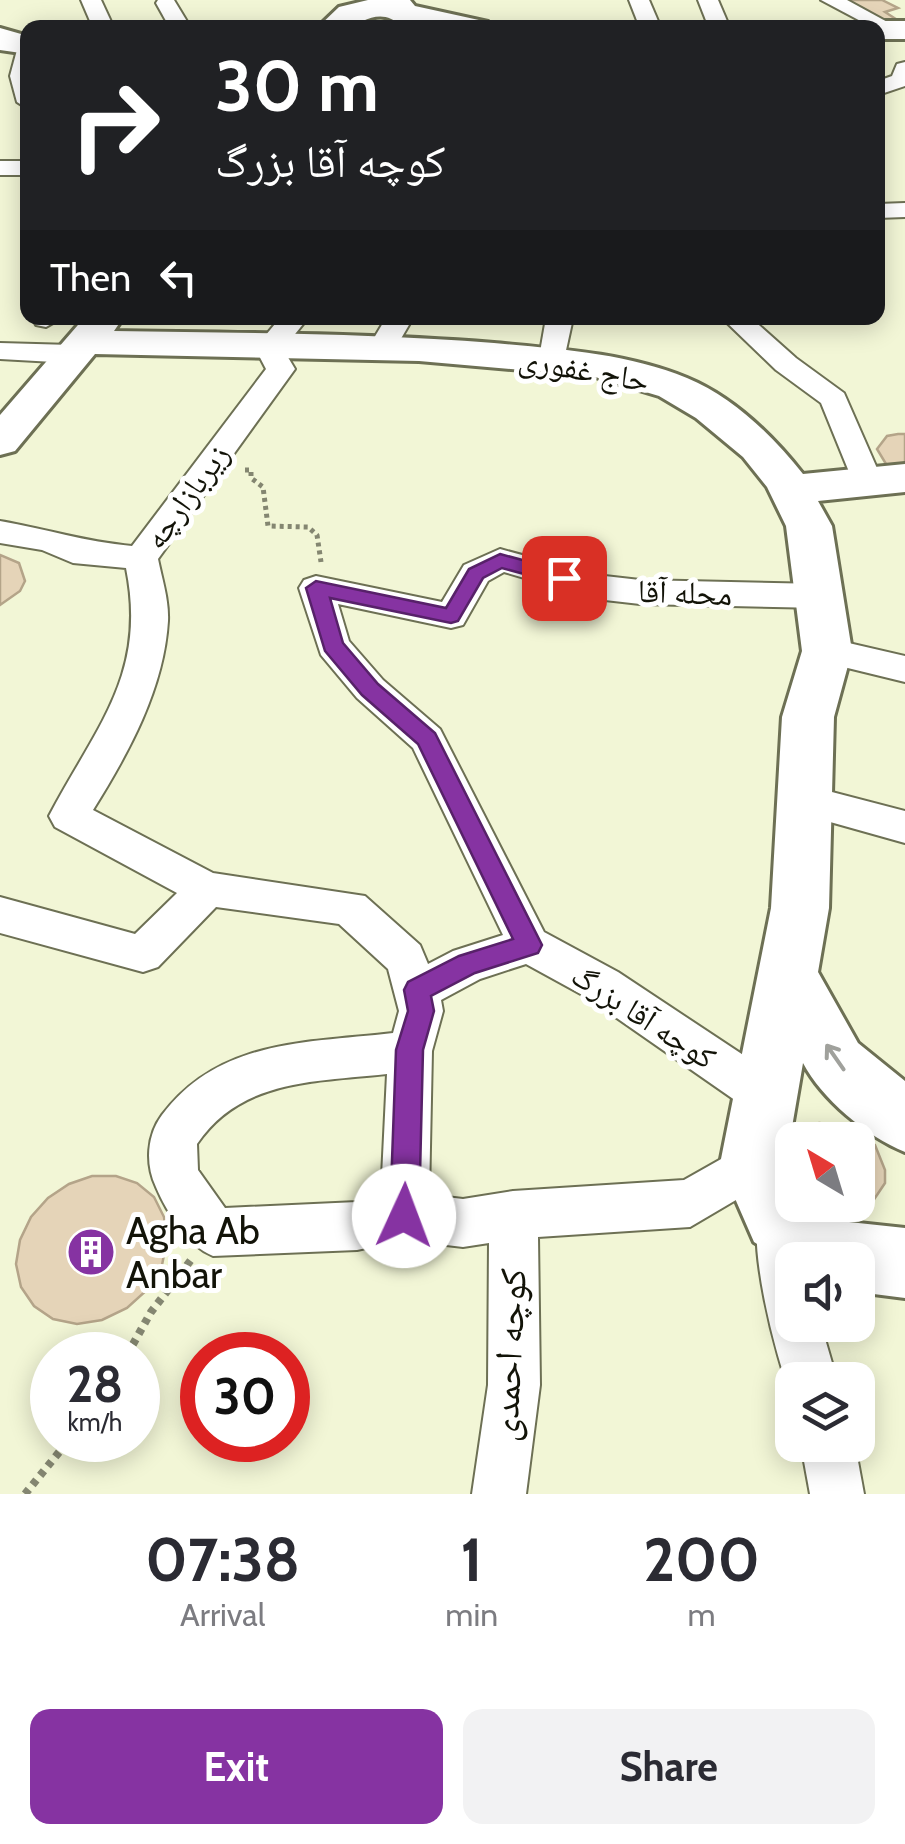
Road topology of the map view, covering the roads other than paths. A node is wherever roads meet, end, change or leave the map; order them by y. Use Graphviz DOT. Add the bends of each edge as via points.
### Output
graph roads {
  1 [pos="830,0"];
  2 [pos="372,2"];
  3 [pos="406,13"];
  4 [pos="337,20"];
  5 [pos="440,20"];
  6 [pos="865,20"];
  7 [pos="888,33"];
  8 [pos="20,65"];
  9 [pos="905,66"];
  10 [pos="885,86"];
  11 [pos="15,90"];
  12 [pos="742,325"];
  13 [pos="70,330"];
  14 [pos="281,333"];
  15 [pos="390,333"];
  16 [pos="556,338"];
  17 [pos="0,351"];
  18 [pos="0,442"];
  19 [pos="886,480"];
  20 [pos="790,490"];
  21 [pos="0,532"];
  22 [pos="140,558"];
  23 [pos="821,596"];
  24 [pos="827,651"];
  25 [pos="905,669"];
  26 [pos="805,800"];
  27 [pos="905,827"];
  28 [pos="206,889"];
  29 [pos="0,915"];
  30 [pos="529,945"];
  31 [pos="788,974"];
  32 [pos="417,990"];
  33 [pos="410,1050"];
  34 [pos="768,1097"];
  35 [pos="905,1121"];
  36 [pos="766,1191"];
  37 [pos="513,1215"];
  38 [pos="404,1216"];
  39 [pos="777,1242"];
  40 [pos="905,1263"];
  41 [pos="831,1462"];
  42 [pos="499,1494"];
  43 [pos="837,1494"];
  1 -- 6 [label="street"];
  2 -- 3 [label="main road"];
  2 -- 4 [label="main road"];
  3 -- 5 [label="main road"];
  7 -- 9 [label="street"];
  8 -- 11 [label="street"];
  9 -- 10 [label="street" via="901,80"];
  12 -- 19 [label="street" via="834,399"];
  13 -- 14 [label="main road, حاج غفوری"];
  13 -- 17 [label="street"];
  13 -- 18 [label="main road"];
  14 -- 15 [label="main road, حاج غفوری"];
  14 -- 22 [label="street, زیربازارچه" via="281,368"];
  15 -- 16 [label="main road, حاج غفوری"];
  16 -- 20 [label="main road, حاج غفوری" via="595,364 673,387 711,410 758,448"];
  19 -- 20 [label="main road"];
  20 -- 23 [label="main road, حاج غفوری" via="809,526"];
  21 -- 22 [label="street, زیربازارچه" via="50,540 72,552"];
  22 -- 28 [label="street" via="151,619 138,674 106,761 69,816"];
  23 -- 24 [label="main road, حاج غفوری"];
  23 -- 30 [label="street, محله آقا" via="611,589 500,560 476,574 451,616 316,588 333,646 370,690 427,739"];
  24 -- 25 [label="street"];
  24 -- 26 [label="main road, حاج غفوری" via="808,717"];
  26 -- 27 [label="street"];
  26 -- 31 [label="main road, حاج غفوری" via="800,908"];
  28 -- 29 [label="street" via="144,954"];
  28 -- 32 [label="street" via="350,908 404,958"];
  30 -- 32 [label="street" via="468,964"];
  30 -- 34 [label="street, کوچه آقا بزرگ" via="604,985"];
  31 -- 34 [label="main road, حاج غفوری"];
  35 -- 31 [label="main road, one-way" via="836,1062"];
  32 -- 33 [label="street" via="421,1011"];
  33 -- 38 [label="street"];
  33 -- 38 [label="street" via="243,1077 202,1101 174,1138 175,1176 213,1232 357,1226"];
  34 -- 36 [label="main road, حاج غفوری"];
  36 -- 37 [label="street"];
  36 -- 39 [label="street"];
  36 -- 40 [label="main road" via="840,1256"];
  37 -- 38 [label="street" via="463,1222"];
  37 -- 42 [label="street, کوچه احمدی" via="514,1385"];
  41 -- 43 [label="street"];
}
